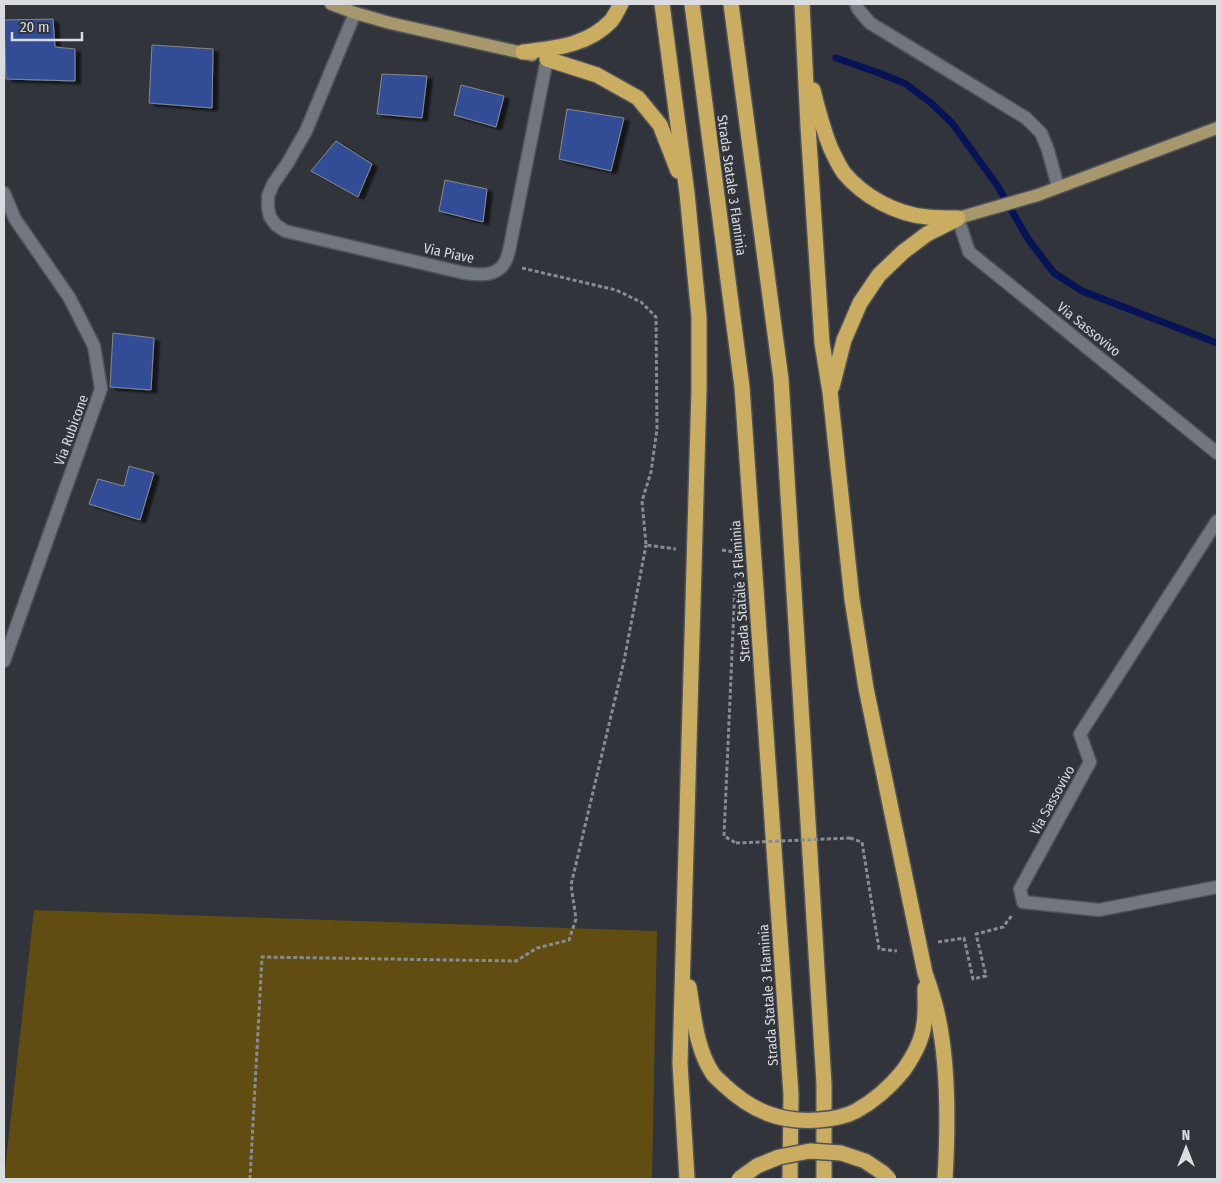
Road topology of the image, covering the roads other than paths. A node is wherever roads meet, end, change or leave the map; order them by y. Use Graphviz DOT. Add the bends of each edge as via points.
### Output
graph roads {
  1 [pos="331,4"];
  2 [pos="621,4"];
  3 [pos="662,4"];
  4 [pos="692,4"];
  5 [pos="731,4"];
  6 [pos="802,4"];
  7 [pos="856,4"];
  8 [pos="355,13"];
  9 [pos="523,52"];
  10 [pos="547,60"];
  11 [pos="806,65"];
  12 [pos="1217,128"];
  13 [pos="1058,187"];
  14 [pos="4,193"];
  15 [pos="687,193"];
  16 [pos="958,218"];
  17 [pos="830,392"];
  18 [pos="1217,452"];
  19 [pos="1217,521"];
  20 [pos="4,661"];
  21 [pos="1217,887"];
  22 [pos="683,953"];
  23 [pos="925,972"];
  24 [pos="686,1179"];
  25 [pos="739,1179"];
  26 [pos="790,1179"];
  27 [pos="824,1179"];
  28 [pos="888,1179"];
  29 [pos="945,1179"];
  1 -- 8 [label="main road"];
  2 -- 9 [label="highway" via="611,20 591,37 564,47"];
  3 -- 15 [label="highway"];
  4 -- 26 [label="highway, Strada Statale 3 Flaminia" via="742,387 791,1094"];
  5 -- 27 [label="highway, Strada Statale 3 Flaminia" via="781,379 824,1084"];
  6 -- 11 [label="highway"];
  7 -- 13 [label="street" via="870,23 1026,118 1048,150"];
  8 -- 9 [label="main road"];
  8 -- 10 [label="street, Via Piave" via="306,131 268,196 270,217 286,231 464,273 478,275 500,268 506,261 510,246"];
  9 -- 10 [label="main road"];
  10 -- 15 [label="highway" via="597,75 638,98 660,125"];
  11 -- 16 [label="highway" via="824,132 843,172 860,189 899,211 926,217"];
  11 -- 17 [label="highway" via="822,343"];
  12 -- 13 [label="main road"];
  13 -- 16 [label="main road"];
  14 -- 20 [label="street, Via Rubicone" via="15,219 69,297 94,346 101,389"];
  15 -- 22 [label="highway" via="698,316 699,390"];
  16 -- 17 [label="highway" via="927,234 879,275 860,303 844,340"];
  16 -- 18 [label="street, Via Sassovivo" via="970,252"];
  17 -- 23 [label="highway" via="852,600 864,678"];
  19 -- 21 [label="street, Via Sassovivo" via="1080,734 1090,762 1020,889 1023,902 1099,910"];
  22 -- 23 [label="highway, bridge" via="703,1055 714,1075 737,1097 755,1108 778,1118 807,1121 833,1119 854,1112 892,1084 903,1071 918,1046 924,1025"];
  22 -- 24 [label="highway" via="680,1063"];
  23 -- 29 [label="highway" via="938,1017 945,1066"];
  25 -- 28 [label="highway, bridge" via="757,1166 779,1157 810,1151 842,1153 865,1161"];
}
